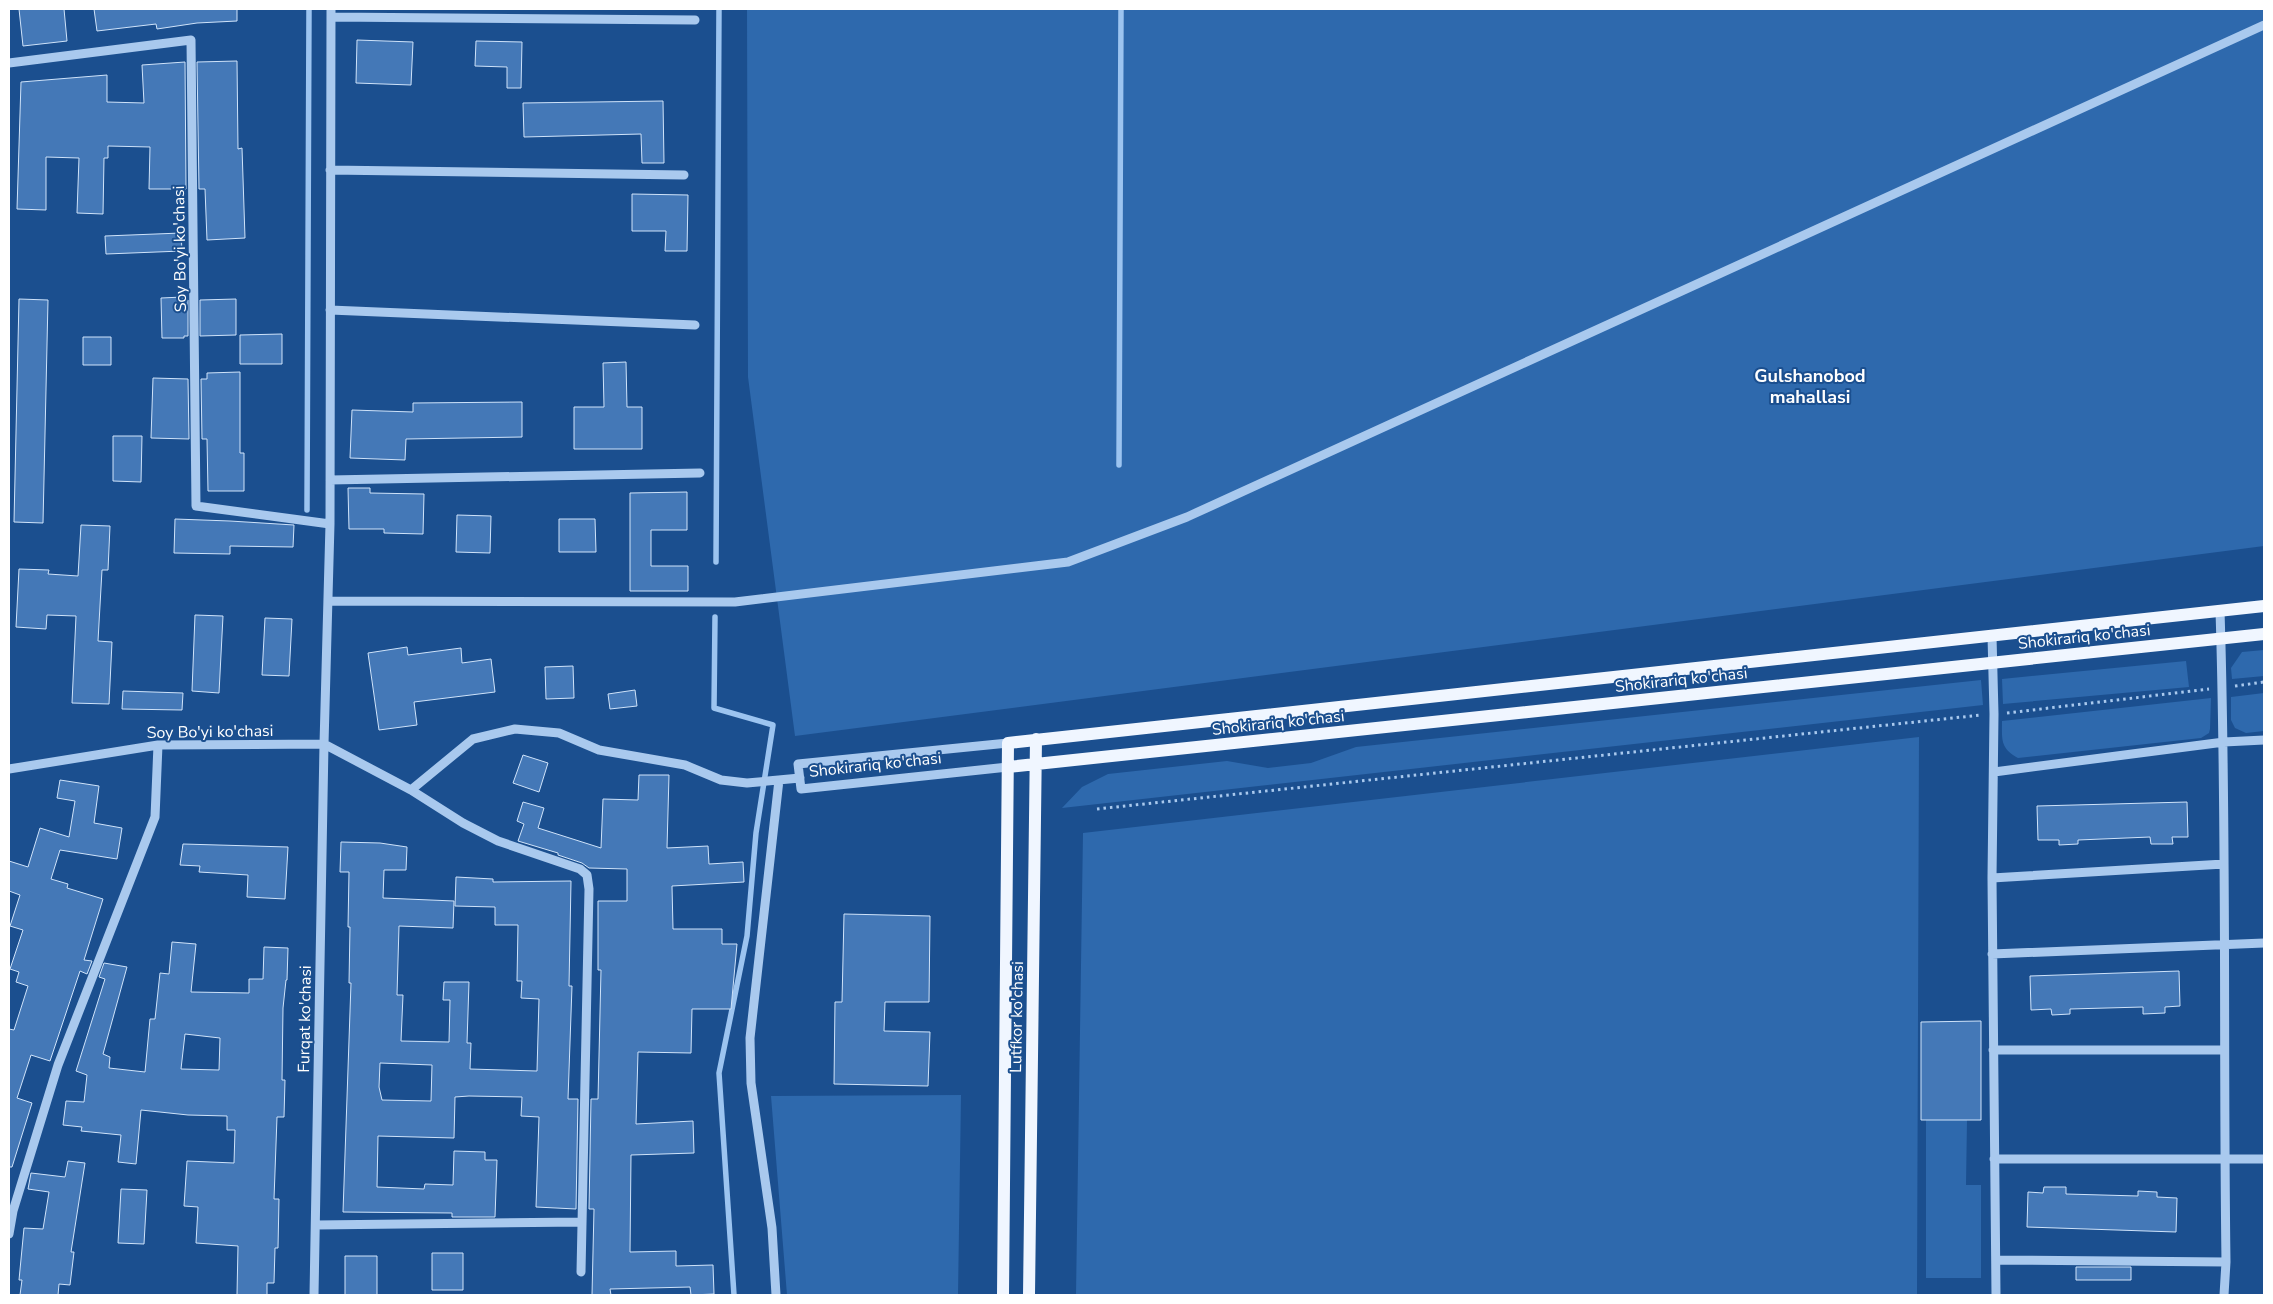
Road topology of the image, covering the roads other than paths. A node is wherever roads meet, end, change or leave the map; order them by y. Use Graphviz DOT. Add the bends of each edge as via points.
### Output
graph roads {
  1 [pos="331,13"];
  2 [pos="695,20"];
  3 [pos="2264,25"];
  4 [pos="9,63"];
  5 [pos="330,170"];
  6 [pos="684,175"];
  7 [pos="330,310"];
  8 [pos="696,325"];
  9 [pos="700,473"];
  10 [pos="330,480"];
  11 [pos="330,524"];
  12 [pos="328,601"];
  13 [pos="2264,606"];
  14 [pos="2220,611"];
  15 [pos="2264,634"];
  16 [pos="1992,636"];
  17 [pos="2221,638"];
  18 [pos="1993,662"];
  19 [pos="1036,739"];
  20 [pos="2264,740"];
  21 [pos="2224,742"];
  22 [pos="1008,743"];
  23 [pos="324,744"];
  24 [pos="158,745"];
  25 [pos="1036,764"];
  26 [pos="1008,767"];
  27 [pos="9,769"];
  28 [pos="1994,772"];
  29 [pos="800,778"];
  30 [pos="779,780"];
  31 [pos="410,790"];
  32 [pos="2224,864"];
  33 [pos="1992,878"];
  34 [pos="2264,943"];
  35 [pos="2224,946"];
  36 [pos="1992,954"];
  37 [pos="1994,1050"];
  38 [pos="2224,1050"];
  39 [pos="1994,1159"];
  40 [pos="2225,1159"];
  41 [pos="2264,1159"];
  42 [pos="582,1222"];
  43 [pos="316,1225"];
  44 [pos="9,1234"];
  45 [pos="1996,1260"];
  46 [pos="2226,1262"];
  47 [pos="581,1272"];
  48 [pos="314,1295"];
  49 [pos="776,1295"];
  50 [pos="1003,1295"];
  51 [pos="1029,1295"];
  52 [pos="1996,1295"];
  53 [pos="2224,1295"];
  1 -- 2 [label="street"];
  1 -- 5 [label="street, Furqat ko'chasi"];
  3 -- 12 [label="street" via="1186,517 1068,562 735,602"];
  4 -- 11 [label="street, Soy Bo'yi ko'chasi" via="191,40 196,506"];
  5 -- 6 [label="street"];
  5 -- 7 [label="street, Furqat ko'chasi"];
  7 -- 8 [label="street"];
  7 -- 10 [label="street, Furqat ko'chasi"];
  9 -- 10 [label="street"];
  10 -- 11 [label="street, Furqat ko'chasi"];
  11 -- 12 [label="street, Furqat ko'chasi"];
  12 -- 23 [label="street, Furqat ko'chasi"];
  13 -- 14 [label="main road, Shokirariq ko'chasi"];
  14 -- 16 [label="main road, Shokirariq ko'chasi"];
  14 -- 17 [label="street"];
  15 -- 17 [label="main road, Shokirariq ko'chasi"];
  16 -- 18 [label="street"];
  16 -- 19 [label="main road, Shokirariq ko'chasi"];
  17 -- 18 [label="main road, Shokirariq ko'chasi"];
  17 -- 21 [label="street"];
  18 -- 25 [label="main road, Shokirariq ko'chasi"];
  18 -- 28 [label="street"];
  19 -- 22 [label="main road, Shokirariq ko'chasi"];
  19 -- 25 [label="main road, Lutfkor ko'chasi"];
  20 -- 21 [label="street"];
  21 -- 28 [label="street"];
  21 -- 32 [label="street"];
  22 -- 26 [label="main road, Lutfkor ko'chasi"];
  22 -- 29 [label="street, Shokirariq ko'chasi" via="798,764"];
  23 -- 24 [label="street, Soy Bo'yi ko'chasi"];
  23 -- 31 [label="street"];
  23 -- 43 [label="street, Furqat ko'chasi"];
  24 -- 27 [label="street, Soy Bo'yi ko'chasi"];
  24 -- 44 [label="street" via="155,817 58,1065 13,1211"];
  25 -- 26 [label="main road, Shokirariq ko'chasi"];
  25 -- 51 [label="main road, Lutfkor ko'chasi"];
  26 -- 29 [label="street, Shokirariq ko'chasi" via="801,789"];
  26 -- 50 [label="main road, Lutfkor ko'chasi"];
  28 -- 33 [label="street"];
  29 -- 30 [label="street"];
  30 -- 31 [label="street" via="747,783 721,780 685,765 599,750 559,733 515,729 474,738"];
  30 -- 49 [label="street" via="750,1038 751,1083 772,1228"];
  31 -- 42 [label="street" via="498,841 571,865 587,875"];
  32 -- 33 [label="street"];
  32 -- 35 [label="street"];
  33 -- 36 [label="street"];
  34 -- 35 [label="street"];
  35 -- 36 [label="street"];
  35 -- 38 [label="street"];
  36 -- 37 [label="street"];
  37 -- 38 [label="street"];
  37 -- 39 [label="street"];
  38 -- 40 [label="street"];
  39 -- 40 [label="street"];
  39 -- 45 [label="street"];
  40 -- 41 [label="street"];
  40 -- 46 [label="street"];
  42 -- 43 [label="street"];
  42 -- 47 [label="street"];
  43 -- 48 [label="street, Furqat ko'chasi"];
  45 -- 46 [label="street"];
  45 -- 52 [label="street"];
  46 -- 53 [label="street"];
}
